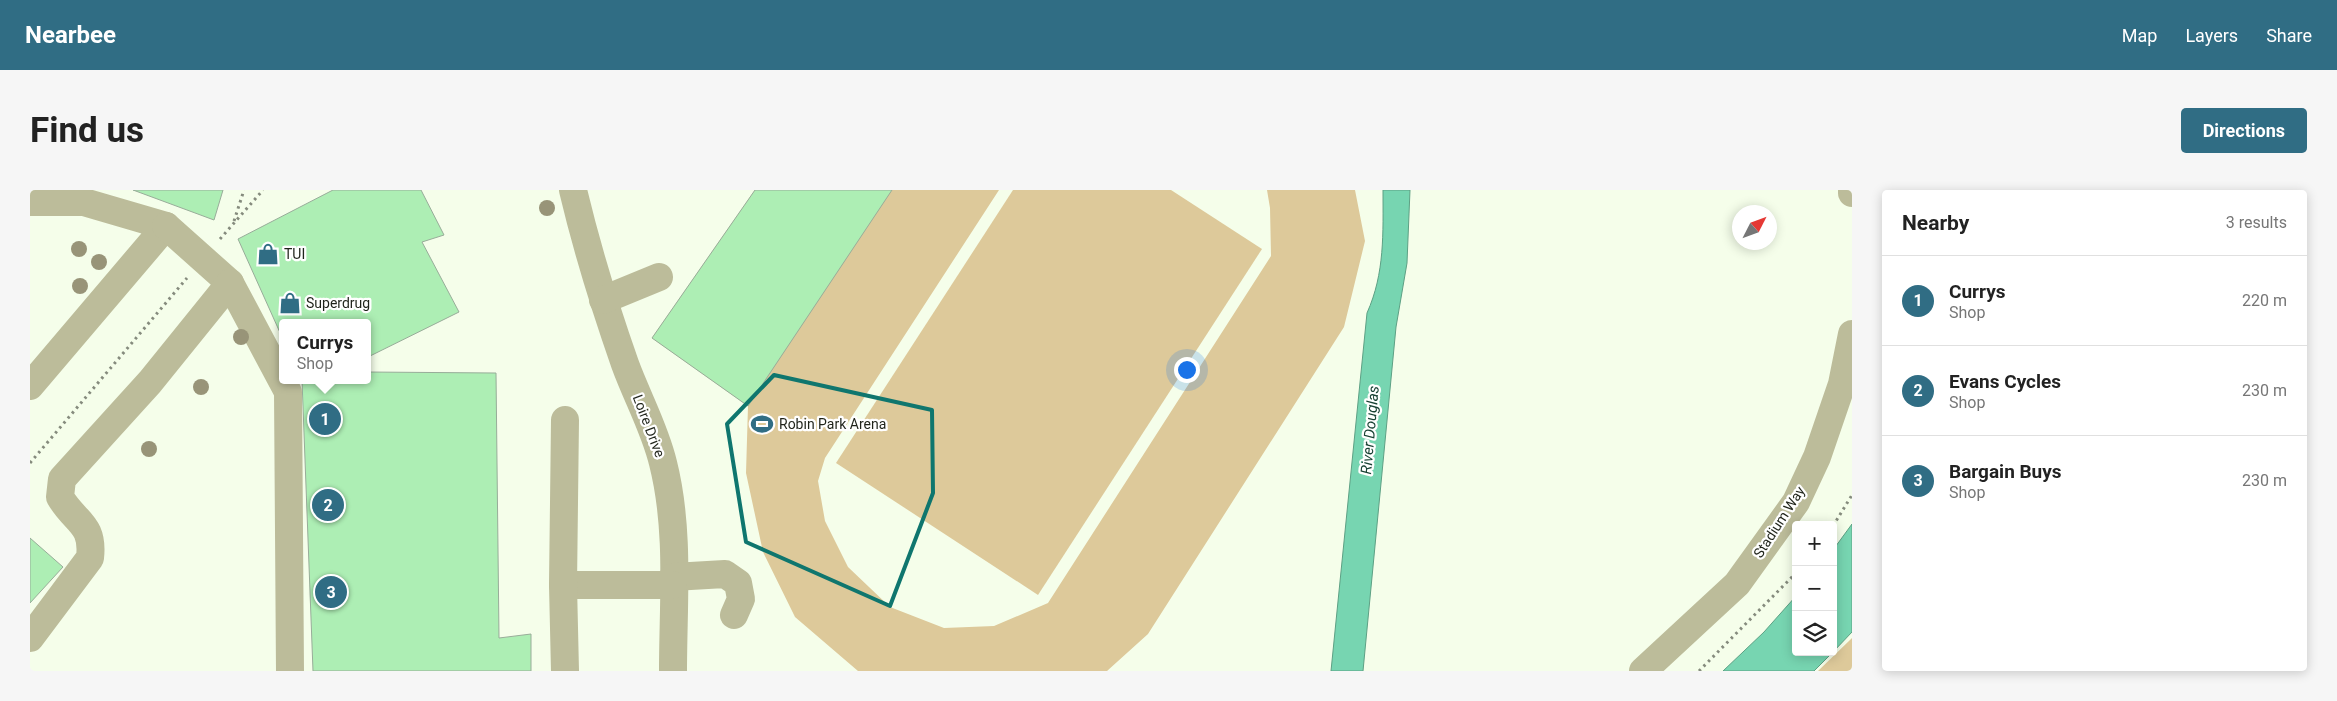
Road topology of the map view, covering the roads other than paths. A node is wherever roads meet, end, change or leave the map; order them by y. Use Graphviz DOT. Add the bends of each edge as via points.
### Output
graph roads {
  1 [pos="573,190"];
  2 [pos="30,202"];
  3 [pos="166,226"];
  4 [pos="659,277"];
  5 [pos="230,283"];
  6 [pos="603,300"];
  7 [pos="1852,334"];
  8 [pos="279,375"];
  9 [pos="284,384"];
  10 [pos="30,386"];
  11 [pos="565,420"];
  12 [pos="673,581"];
  13 [pos="563,585"];
  14 [pos="734,615"];
  15 [pos="30,638"];
  16 [pos="290,671"];
  17 [pos="565,671"];
  18 [pos="673,671"];
  19 [pos="1643,671"];
  1 -- 6 [label="street, Loire Drive"];
  2 -- 3 [label="street" via="84,202"];
  3 -- 5 [label="street"];
  3 -- 10 [label="street"];
  4 -- 6 [label="street"];
  5 -- 8 [label="street"];
  5 -- 15 [label="street" via="150,382 62,479 60,497 88,530 92,543 90,558"];
  6 -- 12 [label="street, Loire Drive" via="663,462 670,496"];
  7 -- 19 [label="street, Stadium Way" via="1840,392 1817,457 1796,502 1737,584"];
  9 -- 16 [label="street" via="288,392"];
  11 -- 13 [label="street"];
  12 -- 13 [label="street"];
  12 -- 14 [label="street" via="725,574 738,583 741,599"];
  12 -- 18 [label="street, Loire Drive"];
  13 -- 17 [label="street"];
}
